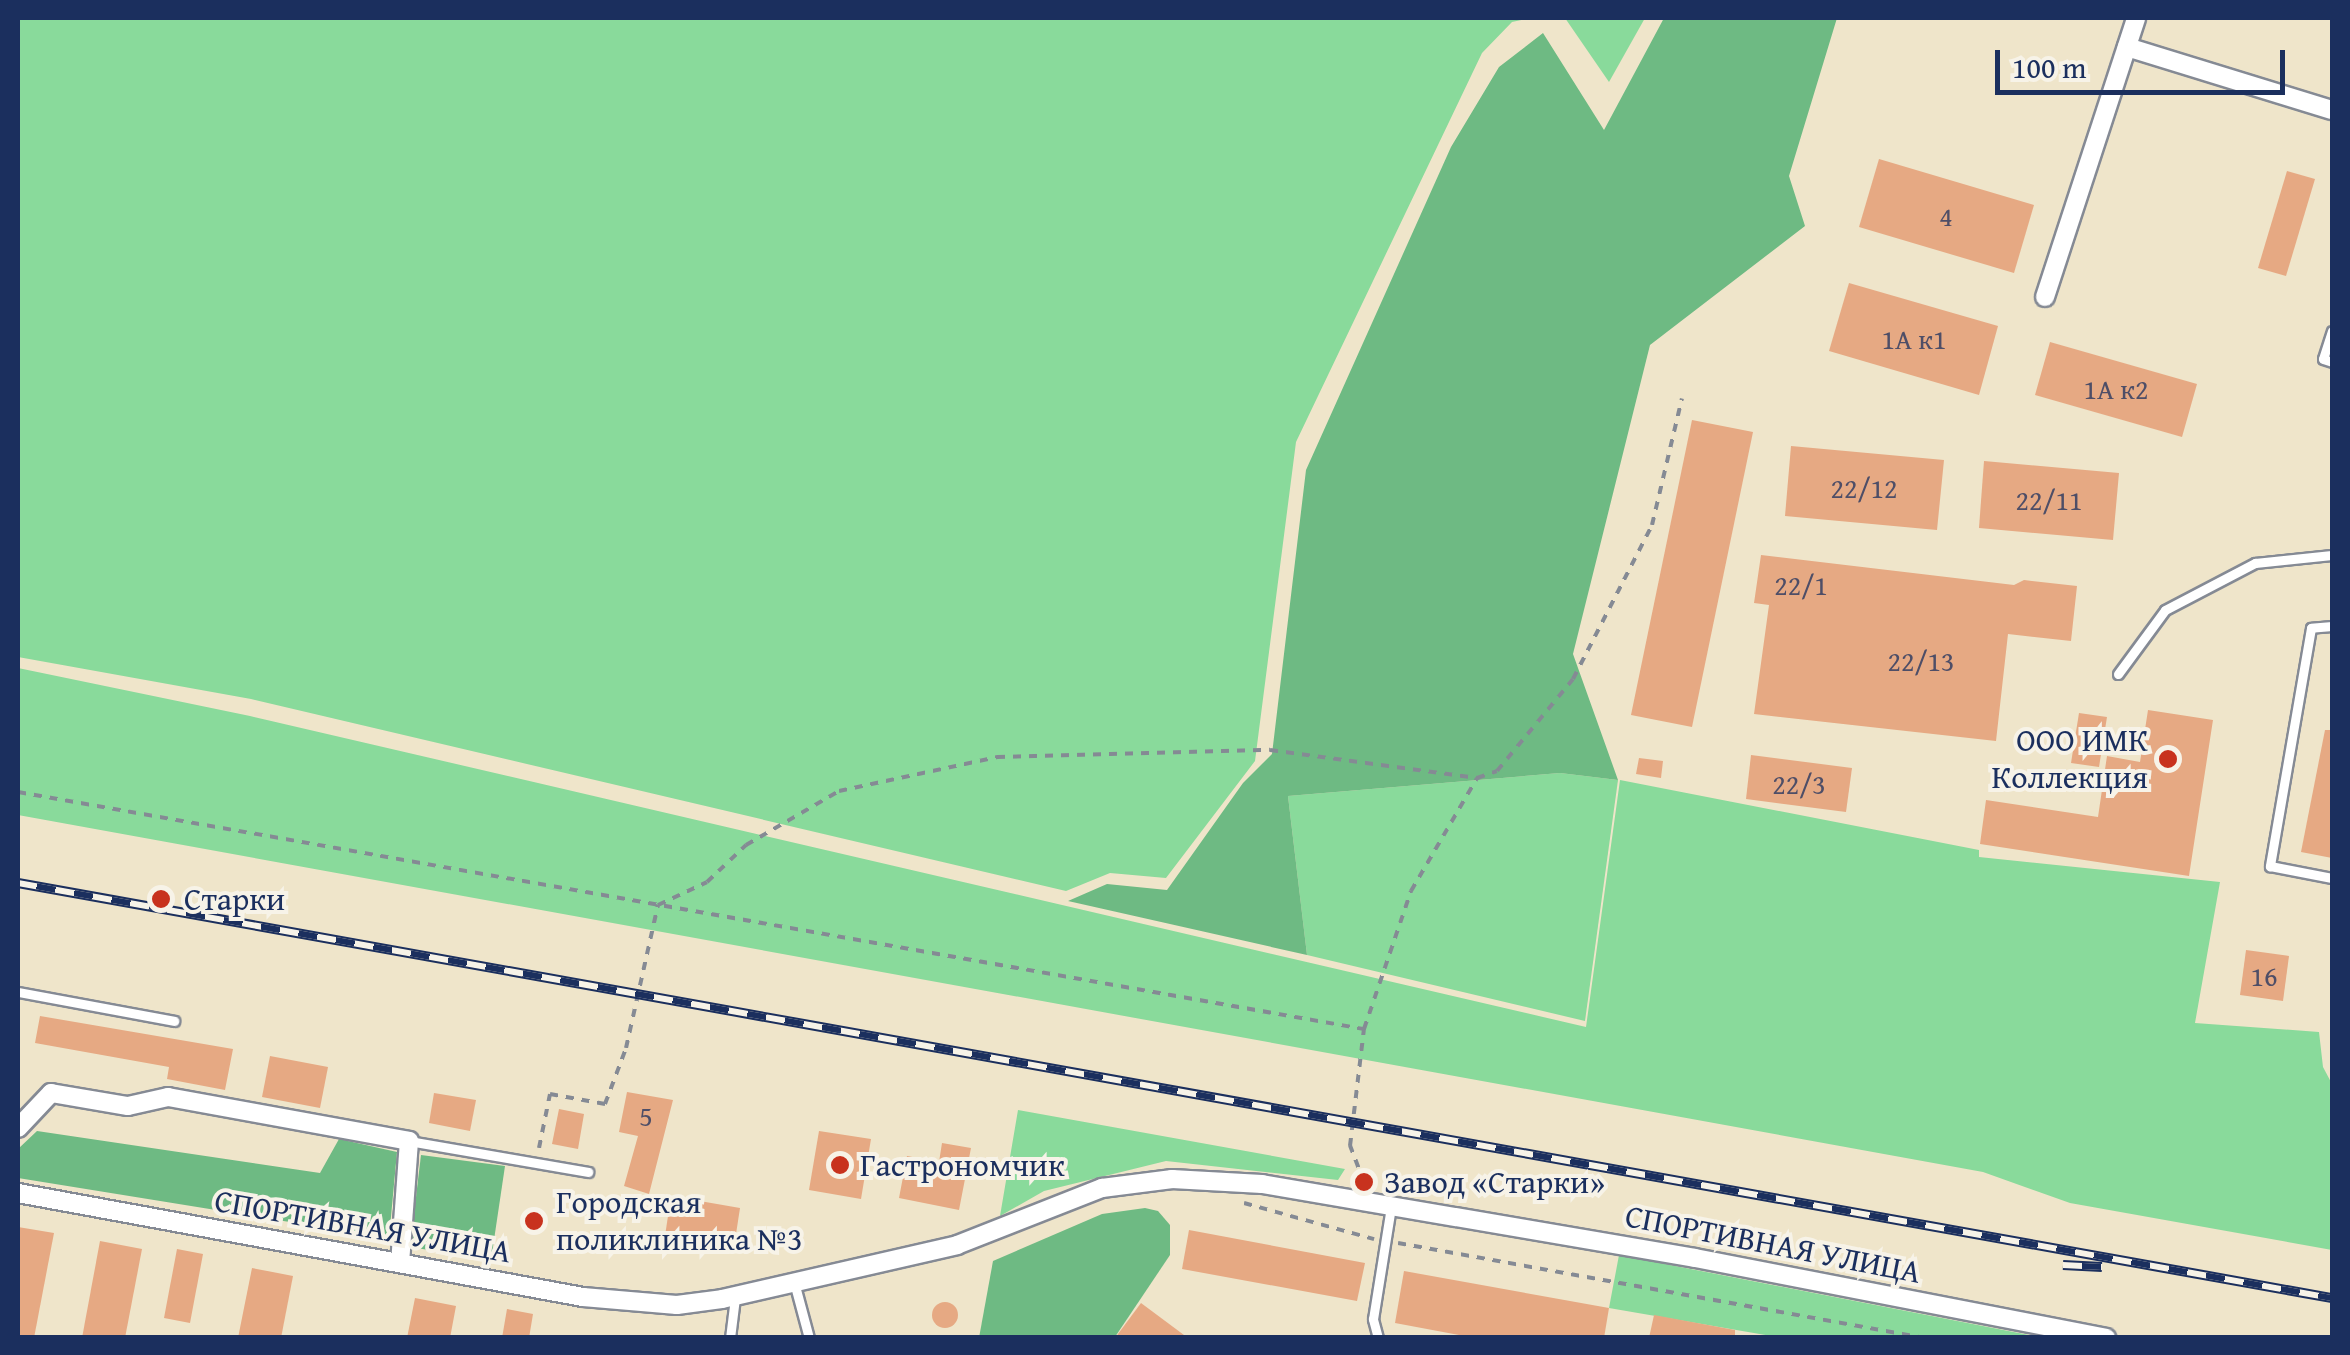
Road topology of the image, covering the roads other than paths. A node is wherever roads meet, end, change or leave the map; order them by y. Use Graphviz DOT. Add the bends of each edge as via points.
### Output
graph roads {
  1 [pos="2136,18"];
  2 [pos="2127,47"];
  3 [pos="2332,110"];
  4 [pos="2045,297"];
  5 [pos="2332,330"];
  6 [pos="2332,362"];
  7 [pos="2332,555"];
  8 [pos="2332,626"];
  9 [pos="2118,674"];
  10 [pos="2332,878"];
  11 [pos="18,992"];
  12 [pos="174,1021"];
  13 [pos="18,1128"];
  14 [pos="409,1141"];
  15 [pos="588,1172"];
  16 [pos="18,1193"];
  17 [pos="1391,1206"];
  18 [pos="400,1263"];
  19 [pos="794,1282"];
  20 [pos="736,1295"];
  21 [pos="730,1338"];
  22 [pos="808,1338"];
  23 [pos="1378,1338"];
  24 [pos="2106,1338"];
  1 -- 2 [label="street"];
  2 -- 3 [label="street"];
  2 -- 4 [label="street"];
  5 -- 6 [label="lane" via="2323,358"];
  7 -- 9 [label="lane" via="2256,564 2166,610"];
  8 -- 10 [label="lane" via="2312,628 2270,866"];
  11 -- 12 [label="lane"];
  13 -- 14 [label="street" via="51,1094 128,1106 168,1097"];
  14 -- 15 [label="lane"];
  14 -- 18 [label="street"];
  16 -- 18 [label="street, СПОРТИВНАЯ УЛИЦА"];
  17 -- 19 [label="street, СПОРТИВНАЯ УЛИЦА" via="1262,1184 1133,1182 1059,1201 956,1245"];
  17 -- 23 [label="lane" via="1373,1319"];
  17 -- 24 [label="street, СПОРТИВНАЯ УЛИЦА"];
  18 -- 20 [label="street, СПОРТИВНАЯ УЛИЦА" via="624,1302 677,1304"];
  19 -- 20 [label="street, СПОРТИВНАЯ УЛИЦА"];
  19 -- 22 [label="lane"];
  20 -- 21 [label="lane"];
}
